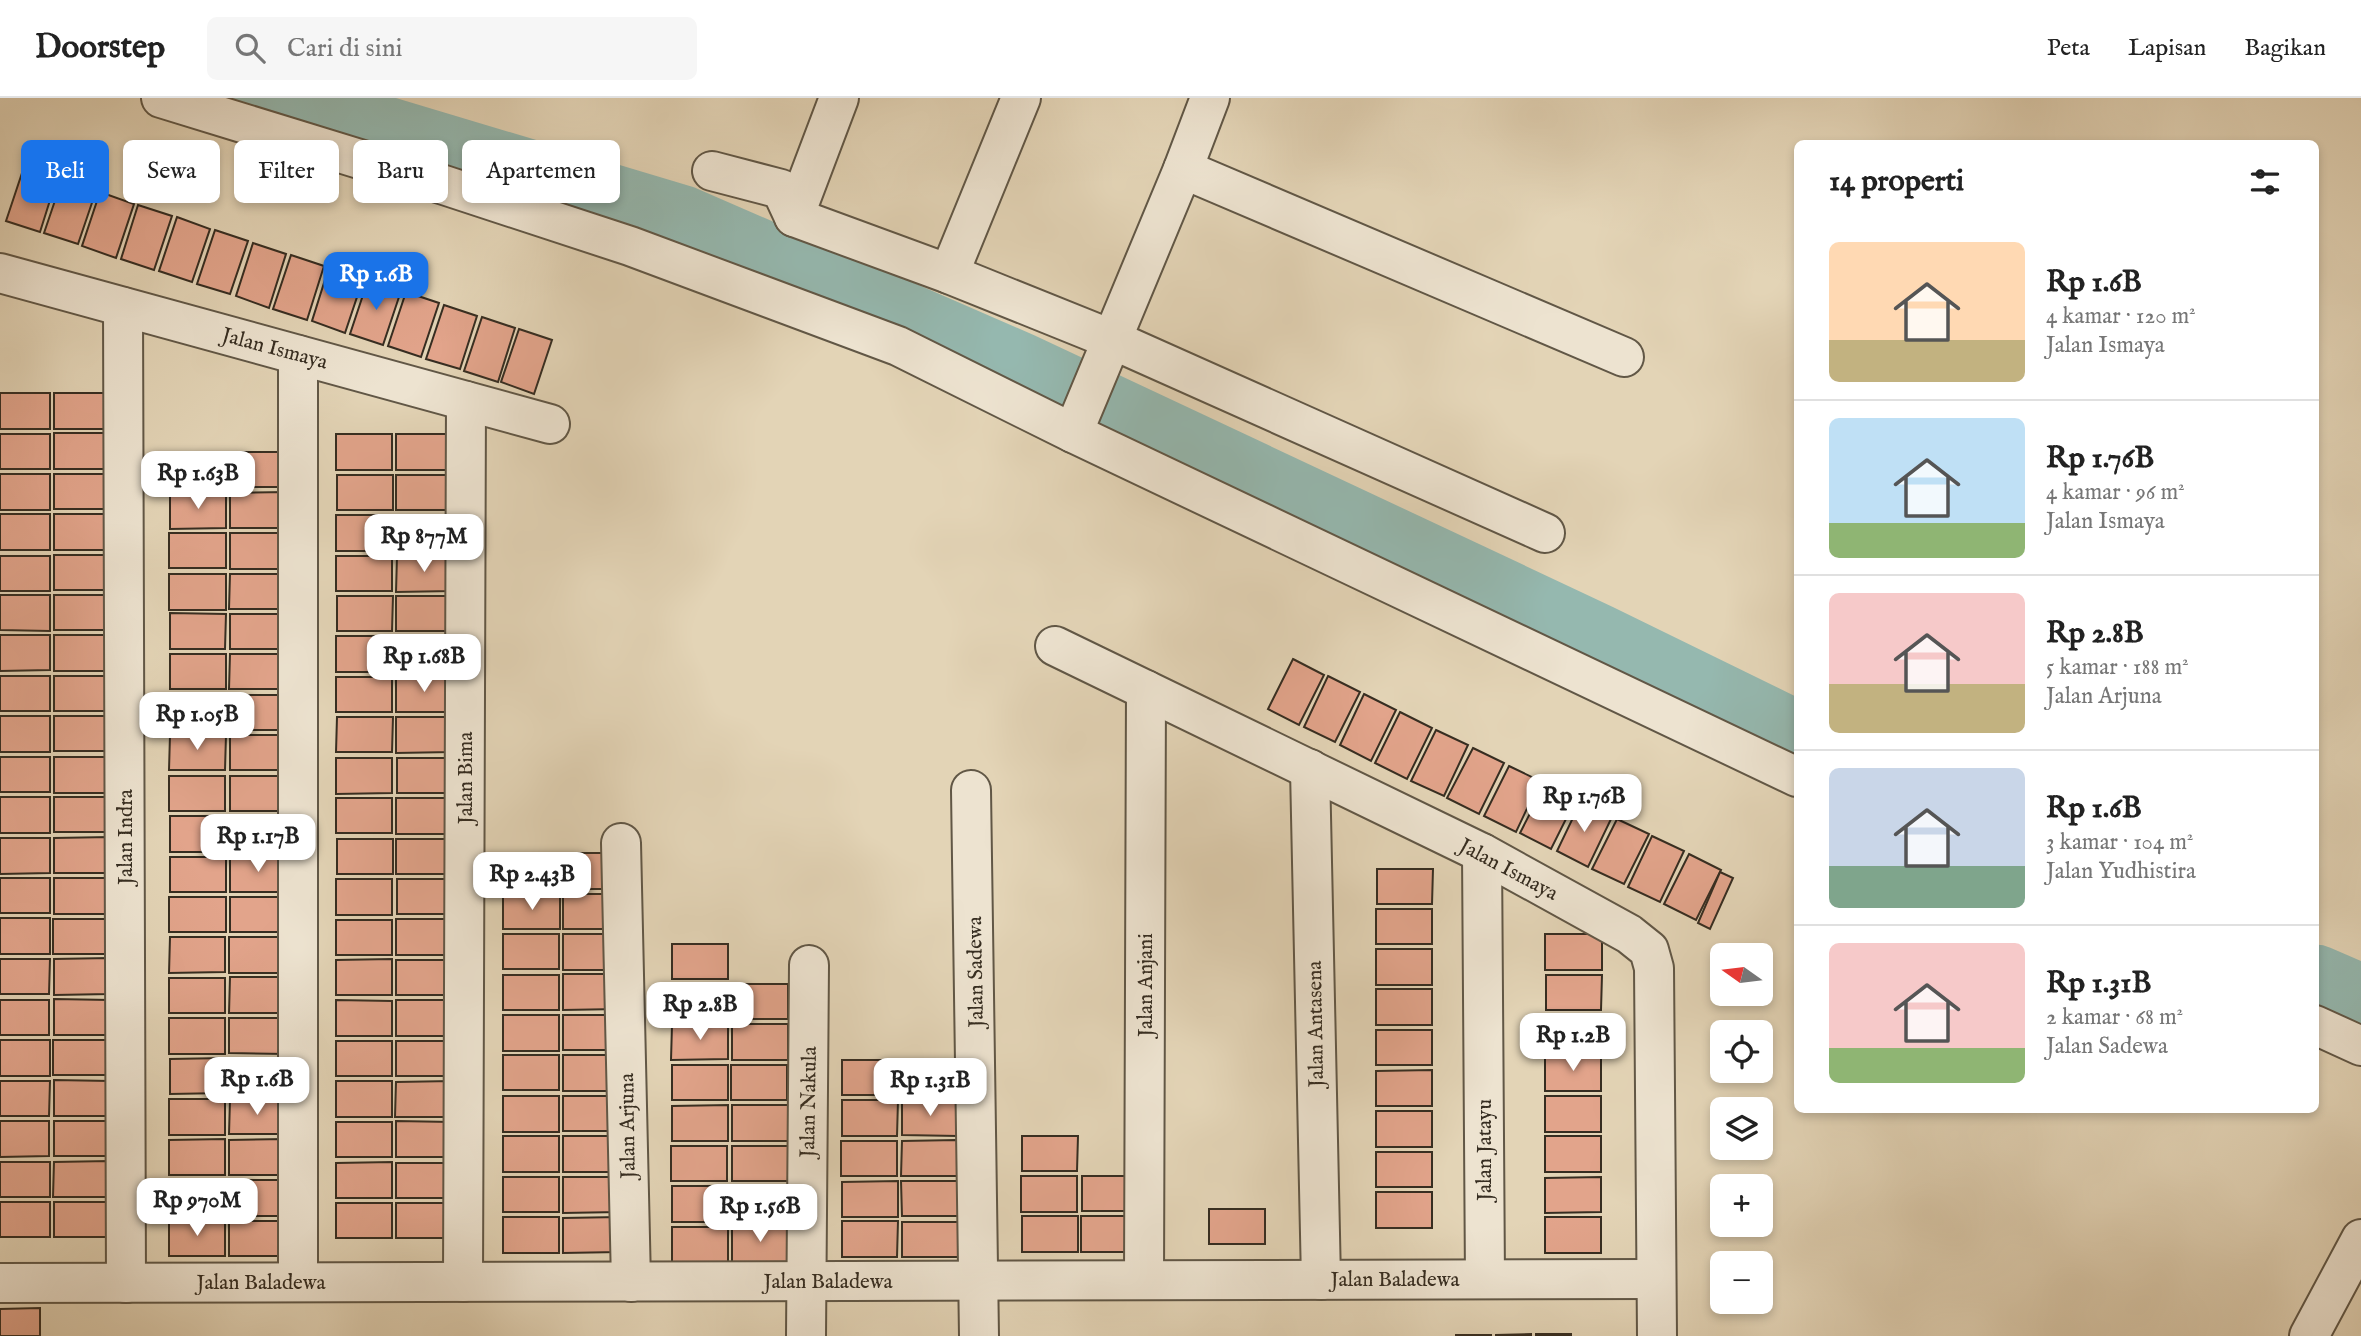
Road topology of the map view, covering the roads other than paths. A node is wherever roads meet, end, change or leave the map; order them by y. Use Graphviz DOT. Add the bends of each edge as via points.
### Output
graph roads {
  1 [pos="162,98"];
  2 [pos="839,98"];
  3 [pos="1021,98"];
  4 [pos="1210,98"];
  5 [pos="1183,170"];
  6 [pos="712,171"];
  7 [pos="794,217"];
  8 [pos="0,273"];
  9 [pos="949,274"];
  10 [pos="123,307"];
  11 [pos="1113,340"];
  12 [pos="298,355"];
  13 [pos="1624,357"];
  14 [pos="466,401"];
  15 [pos="1079,418"];
  16 [pos="550,424"];
  17 [pos="1545,533"];
  18 [pos="1055,646"];
  19 [pos="1146,690"];
  20 [pos="1310,769"];
  21 [pos="1794,776"];
  22 [pos="971,790"];
  23 [pos="621,843"];
  24 [pos="1482,853"];
  25 [pos="809,965"];
  26 [pos="2319,1027"];
  27 [pos="2361,1046"];
  28 [pos="2361,1239"];
  29 [pos="1485,1279"];
  30 [pos="1656,1279"];
  31 [pos="1144,1280"];
  32 [pos="1321,1280"];
  33 [pos="806,1281"];
  34 [pos="980,1281"];
  35 [pos="298,1282"];
  36 [pos="463,1282"];
  37 [pos="631,1282"];
  38 [pos="0,1283"];
  39 [pos="126,1283"];
  40 [pos="806,1336"];
  41 [pos="979,1336"];
  42 [pos="1657,1336"];
  43 [pos="2309,1336"];
  1 -- 15 [label="street" via="630,246"];
  2 -- 7 [label="street"];
  3 -- 9 [label="street"];
  4 -- 5 [label="street"];
  5 -- 11 [label="street"];
  5 -- 13 [label="street"];
  6 -- 7 [label="street" via="781,190"];
  7 -- 9 [label="street"];
  8 -- 10 [label="street, Jalan Ismaya"];
  9 -- 11 [label="street"];
  10 -- 12 [label="street, Jalan Ismaya"];
  10 -- 39 [label="street, Jalan Indra"];
  11 -- 15 [label="street"];
  11 -- 17 [label="street"];
  12 -- 14 [label="street, Jalan Ismaya"];
  12 -- 35 [label="street"];
  14 -- 16 [label="street, Jalan Ismaya"];
  14 -- 36 [label="street, Jalan Bima"];
  15 -- 21 [label="street"];
  18 -- 19 [label="street, Jalan Ismaya"];
  19 -- 20 [label="street, Jalan Ismaya"];
  19 -- 31 [label="street, Jalan Anjani"];
  20 -- 24 [label="street, Jalan Ismaya"];
  20 -- 32 [label="street, Jalan Antasena"];
  22 -- 34 [label="street, Jalan Sadewa"];
  23 -- 37 [label="street, Jalan Arjuna"];
  24 -- 29 [label="street, Jalan Jatayu"];
  24 -- 30 [label="street, Jalan Ismaya" via="1629,934 1648,950 1654,968"];
  25 -- 33 [label="street, Jalan Nakula"];
  26 -- 27 [label="street"];
  28 -- 43 [label="street"];
  29 -- 30 [label="street, Jalan Baladewa"];
  29 -- 32 [label="street, Jalan Baladewa"];
  30 -- 42 [label="street, Jalan Ismaya"];
  31 -- 32 [label="street, Jalan Baladewa"];
  31 -- 34 [label="street, Jalan Baladewa"];
  33 -- 34 [label="street, Jalan Baladewa"];
  33 -- 37 [label="street, Jalan Baladewa"];
  33 -- 40 [label="street, Jalan Nakula"];
  34 -- 41 [label="street, Jalan Sadewa"];
  35 -- 36 [label="street, Jalan Baladewa"];
  35 -- 39 [label="street, Jalan Baladewa"];
  36 -- 37 [label="street, Jalan Baladewa"];
  38 -- 39 [label="street, Jalan Baladewa"];
}
